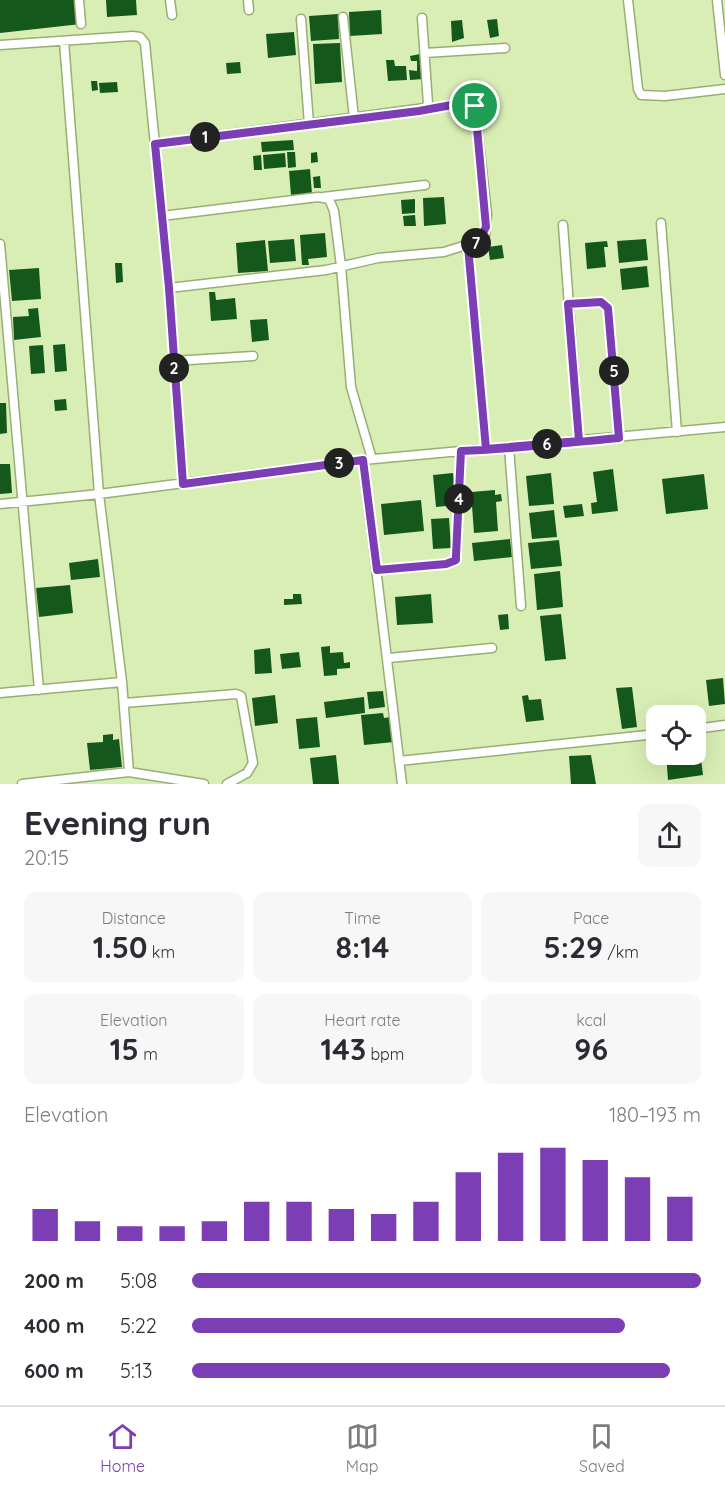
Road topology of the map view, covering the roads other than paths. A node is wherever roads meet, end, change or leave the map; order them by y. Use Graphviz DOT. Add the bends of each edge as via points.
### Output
graph roads {
  1 [pos="79,0"];
  2 [pos="170,0"];
  3 [pos="248,0"];
  4 [pos="628,0"];
  5 [pos="717,0"];
  6 [pos="249,10"];
  7 [pos="172,15"];
  8 [pos="343,17"];
  9 [pos="422,18"];
  10 [pos="301,19"];
  11 [pos="81,24"];
  12 [pos="64,41"];
  13 [pos="0,45"];
  14 [pos="506,48"];
  15 [pos="425,53"];
  16 [pos="725,75"];
  17 [pos="725,89"];
  18 [pos="419,111"];
  19 [pos="354,118"];
  20 [pos="309,124"];
  21 [pos="155,144"];
  22 [pos="425,185"];
  23 [pos="323,197"];
  24 [pos="162,216"];
  25 [pos="661,223"];
  26 [pos="563,225"];
  27 [pos="0,244"];
  28 [pos="468,246"];
  29 [pos="341,266"];
  30 [pos="169,288"];
  31 [pos="568,304"];
  32 [pos="254,356"];
  33 [pos="174,361"];
  34 [pos="725,427"];
  35 [pos="677,432"];
  36 [pos="619,438"];
  37 [pos="579,441"];
  38 [pos="509,447"];
  39 [pos="486,449"];
  40 [pos="461,451"];
  41 [pos="368,460"];
  42 [pos="183,484"];
  43 [pos="99,494"];
  44 [pos="21,502"];
  45 [pos="0,504"];
  46 [pos="377,570"];
  47 [pos="521,606"];
  48 [pos="492,648"];
  49 [pos="389,658"];
  50 [pos="122,682"];
  51 [pos="39,690"];
  52 [pos="0,693"];
  53 [pos="124,703"];
  54 [pos="725,725"];
  55 [pos="706,728"];
  56 [pos="646,735"];
  57 [pos="399,761"];
  58 [pos="129,772"];
  59 [pos="22,784"];
  60 [pos="204,784"];
  61 [pos="226,784"];
  62 [pos="402,784"];
  1 -- 11 [label="street"];
  2 -- 7 [label="street"];
  3 -- 6 [label="street"];
  4 -- 17 [label="street" via="641,95"];
  5 -- 16 [label="street"];
  8 -- 19 [label="street"];
  9 -- 15 [label="street"];
  10 -- 20 [label="street"];
  12 -- 13 [label="street"];
  12 -- 21 [label="street" via="140,37 145,43"];
  12 -- 43 [label="street"];
  14 -- 15 [label="street"];
  15 -- 18 [label="street" via="428,104"];
  18 -- 19 [label="street"];
  18 -- 28 [label="street" via="468,102 475,106 486,227 479,241"];
  19 -- 20 [label="street"];
  20 -- 21 [label="street"];
  21 -- 24 [label="street"];
  22 -- 23 [label="street"];
  23 -- 24 [label="street"];
  23 -- 29 [label="street" via="333,204"];
  24 -- 30 [label="street"];
  25 -- 35 [label="street"];
  26 -- 31 [label="street"];
  27 -- 44 [label="street"];
  28 -- 29 [label="street"];
  28 -- 39 [label="street"];
  29 -- 30 [label="street"];
  29 -- 41 [label="street" via="351,387"];
  30 -- 33 [label="street"];
  31 -- 36 [label="street" via="601,302 608,308"];
  31 -- 37 [label="street"];
  32 -- 33 [label="street"];
  33 -- 42 [label="street"];
  34 -- 35 [label="street"];
  35 -- 36 [label="street"];
  36 -- 37 [label="street"];
  37 -- 38 [label="street"];
  38 -- 39 [label="street"];
  38 -- 47 [label="street"];
  39 -- 40 [label="street"];
  40 -- 41 [label="street"];
  40 -- 46 [label="street" via="456,560"];
  41 -- 42 [label="street"];
  41 -- 46 [label="street"];
  42 -- 43 [label="street"];
  43 -- 44 [label="street"];
  43 -- 50 [label="street"];
  44 -- 45 [label="street"];
  44 -- 51 [label="street"];
  46 -- 49 [label="street"];
  48 -- 49 [label="street"];
  49 -- 57 [label="street"];
  50 -- 51 [label="street"];
  50 -- 53 [label="street"];
  51 -- 52 [label="street"];
  53 -- 58 [label="street"];
  53 -- 61 [label="street" via="241,696 253,763 247,773"];
  54 -- 55 [label="street"];
  56 -- 57 [label="street"];
  57 -- 62 [label="street"];
  58 -- 59 [label="street"];
  58 -- 60 [label="street"];
}
